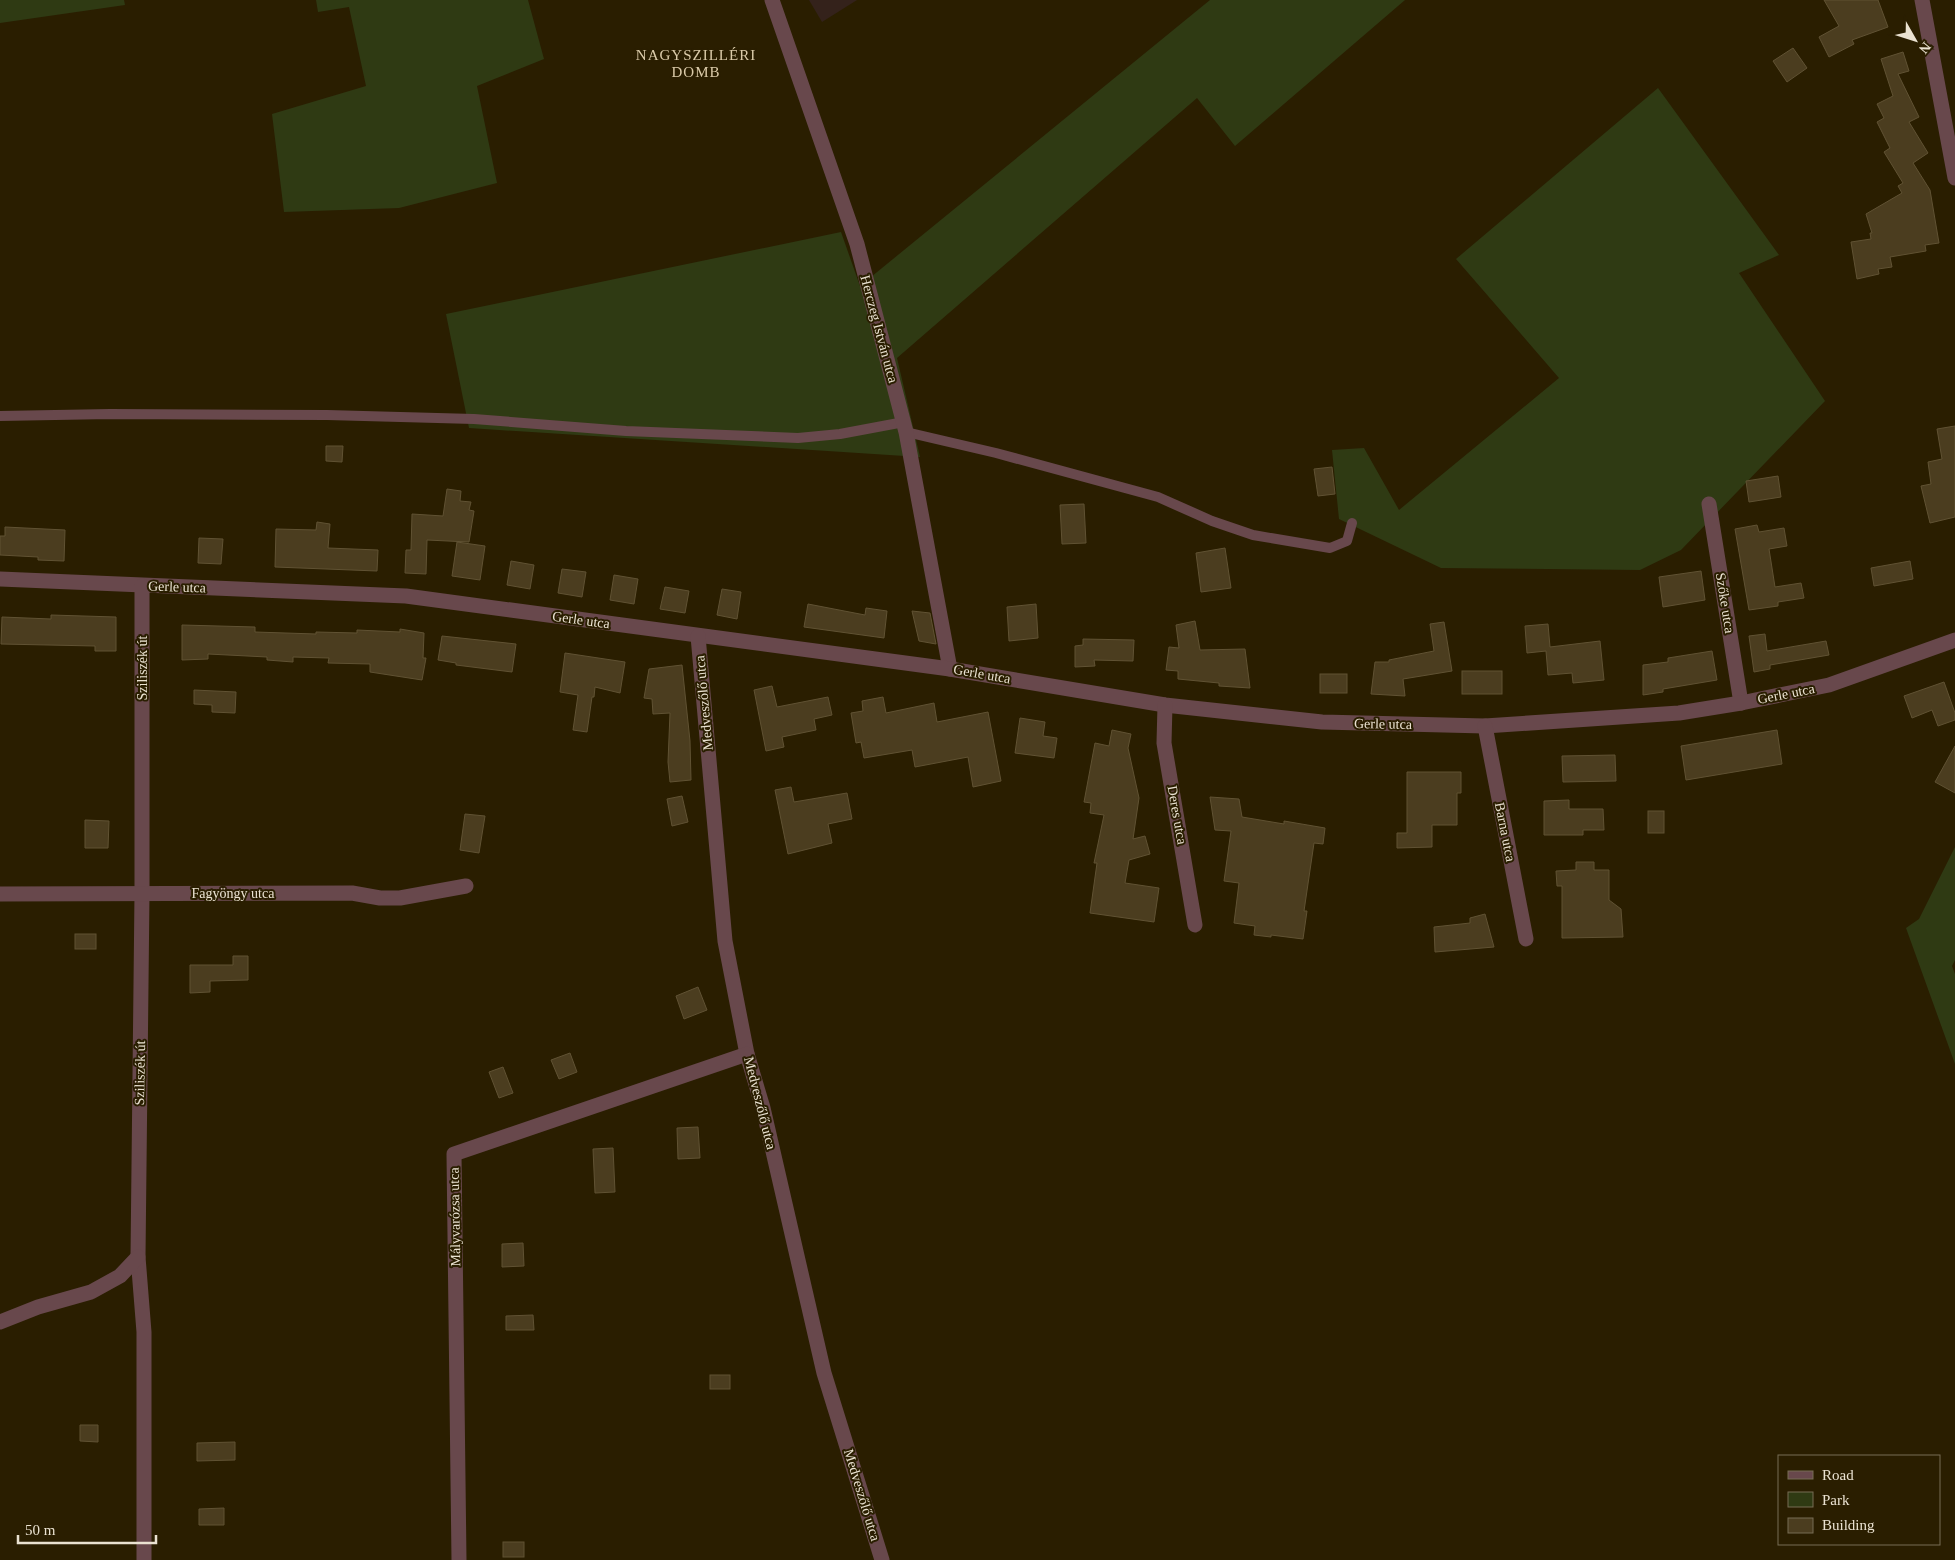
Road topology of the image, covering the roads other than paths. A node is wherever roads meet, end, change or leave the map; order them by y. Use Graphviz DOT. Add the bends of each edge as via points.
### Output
graph roads {
  1 [pos="772,0"];
  2 [pos="1922,0"];
  3 [pos="1955,178"];
  4 [pos="0,416"];
  5 [pos="905,427"];
  6 [pos="1709,504"];
  7 [pos="1352,523"];
  8 [pos="0,579"];
  9 [pos="142,586"];
  10 [pos="698,636"];
  11 [pos="1955,640"];
  12 [pos="950,669"];
  13 [pos="1741,703"];
  14 [pos="1165,705"];
  15 [pos="1485,726"];
  16 [pos="466,886"];
  17 [pos="142,893"];
  18 [pos="0,894"];
  19 [pos="1196,925"];
  20 [pos="1526,939"];
  21 [pos="747,1054"];
  22 [pos="138,1257"];
  23 [pos="0,1322"];
  24 [pos="144,1560"];
  25 [pos="459,1560"];
  26 [pos="882,1560"];
  1 -- 5 [label="street, Herczeg István utca" via="857,244"];
  2 -- 3 [label="street"];
  4 -- 5 [label="lane" via="327,415 474,419 626,432 798,438"];
  5 -- 7 [label="lane" via="1158,496 1253,535 1330,548 1347,541"];
  5 -- 12 [label="street, Herczeg István utca"];
  6 -- 13 [label="street, Szőke utca"];
  8 -- 9 [label="street, Gerle utca"];
  9 -- 10 [label="street, Gerle utca" via="406,596"];
  9 -- 17 [label="street, Sziliszék út"];
  10 -- 12 [label="street, Gerle utca"];
  10 -- 21 [label="street, Medveszőlő utca" via="724,941"];
  11 -- 13 [label="street, Gerle utca" via="1829,685"];
  12 -- 14 [label="street, Gerle utca"];
  13 -- 15 [label="street, Gerle utca" via="1679,713"];
  14 -- 15 [label="street, Gerle utca" via="1322,722"];
  14 -- 19 [label="street, Deres utca" via="1164,742"];
  15 -- 20 [label="street, Barna utca"];
  16 -- 17 [label="street, Fagyöngy utca" via="400,898 352,894"];
  17 -- 18 [label="street, Fagyöngy utca"];
  17 -- 22 [label="street, Sziliszék út"];
  21 -- 25 [label="street, Mályvarózsa utca" via="454,1154"];
  21 -- 26 [label="street, Medveszőlő utca" via="763,1108 824,1373"];
  22 -- 23 [label="street" via="120,1276 91,1292"];
  22 -- 24 [label="street, Sziliszék út" via="144,1332"];
}
